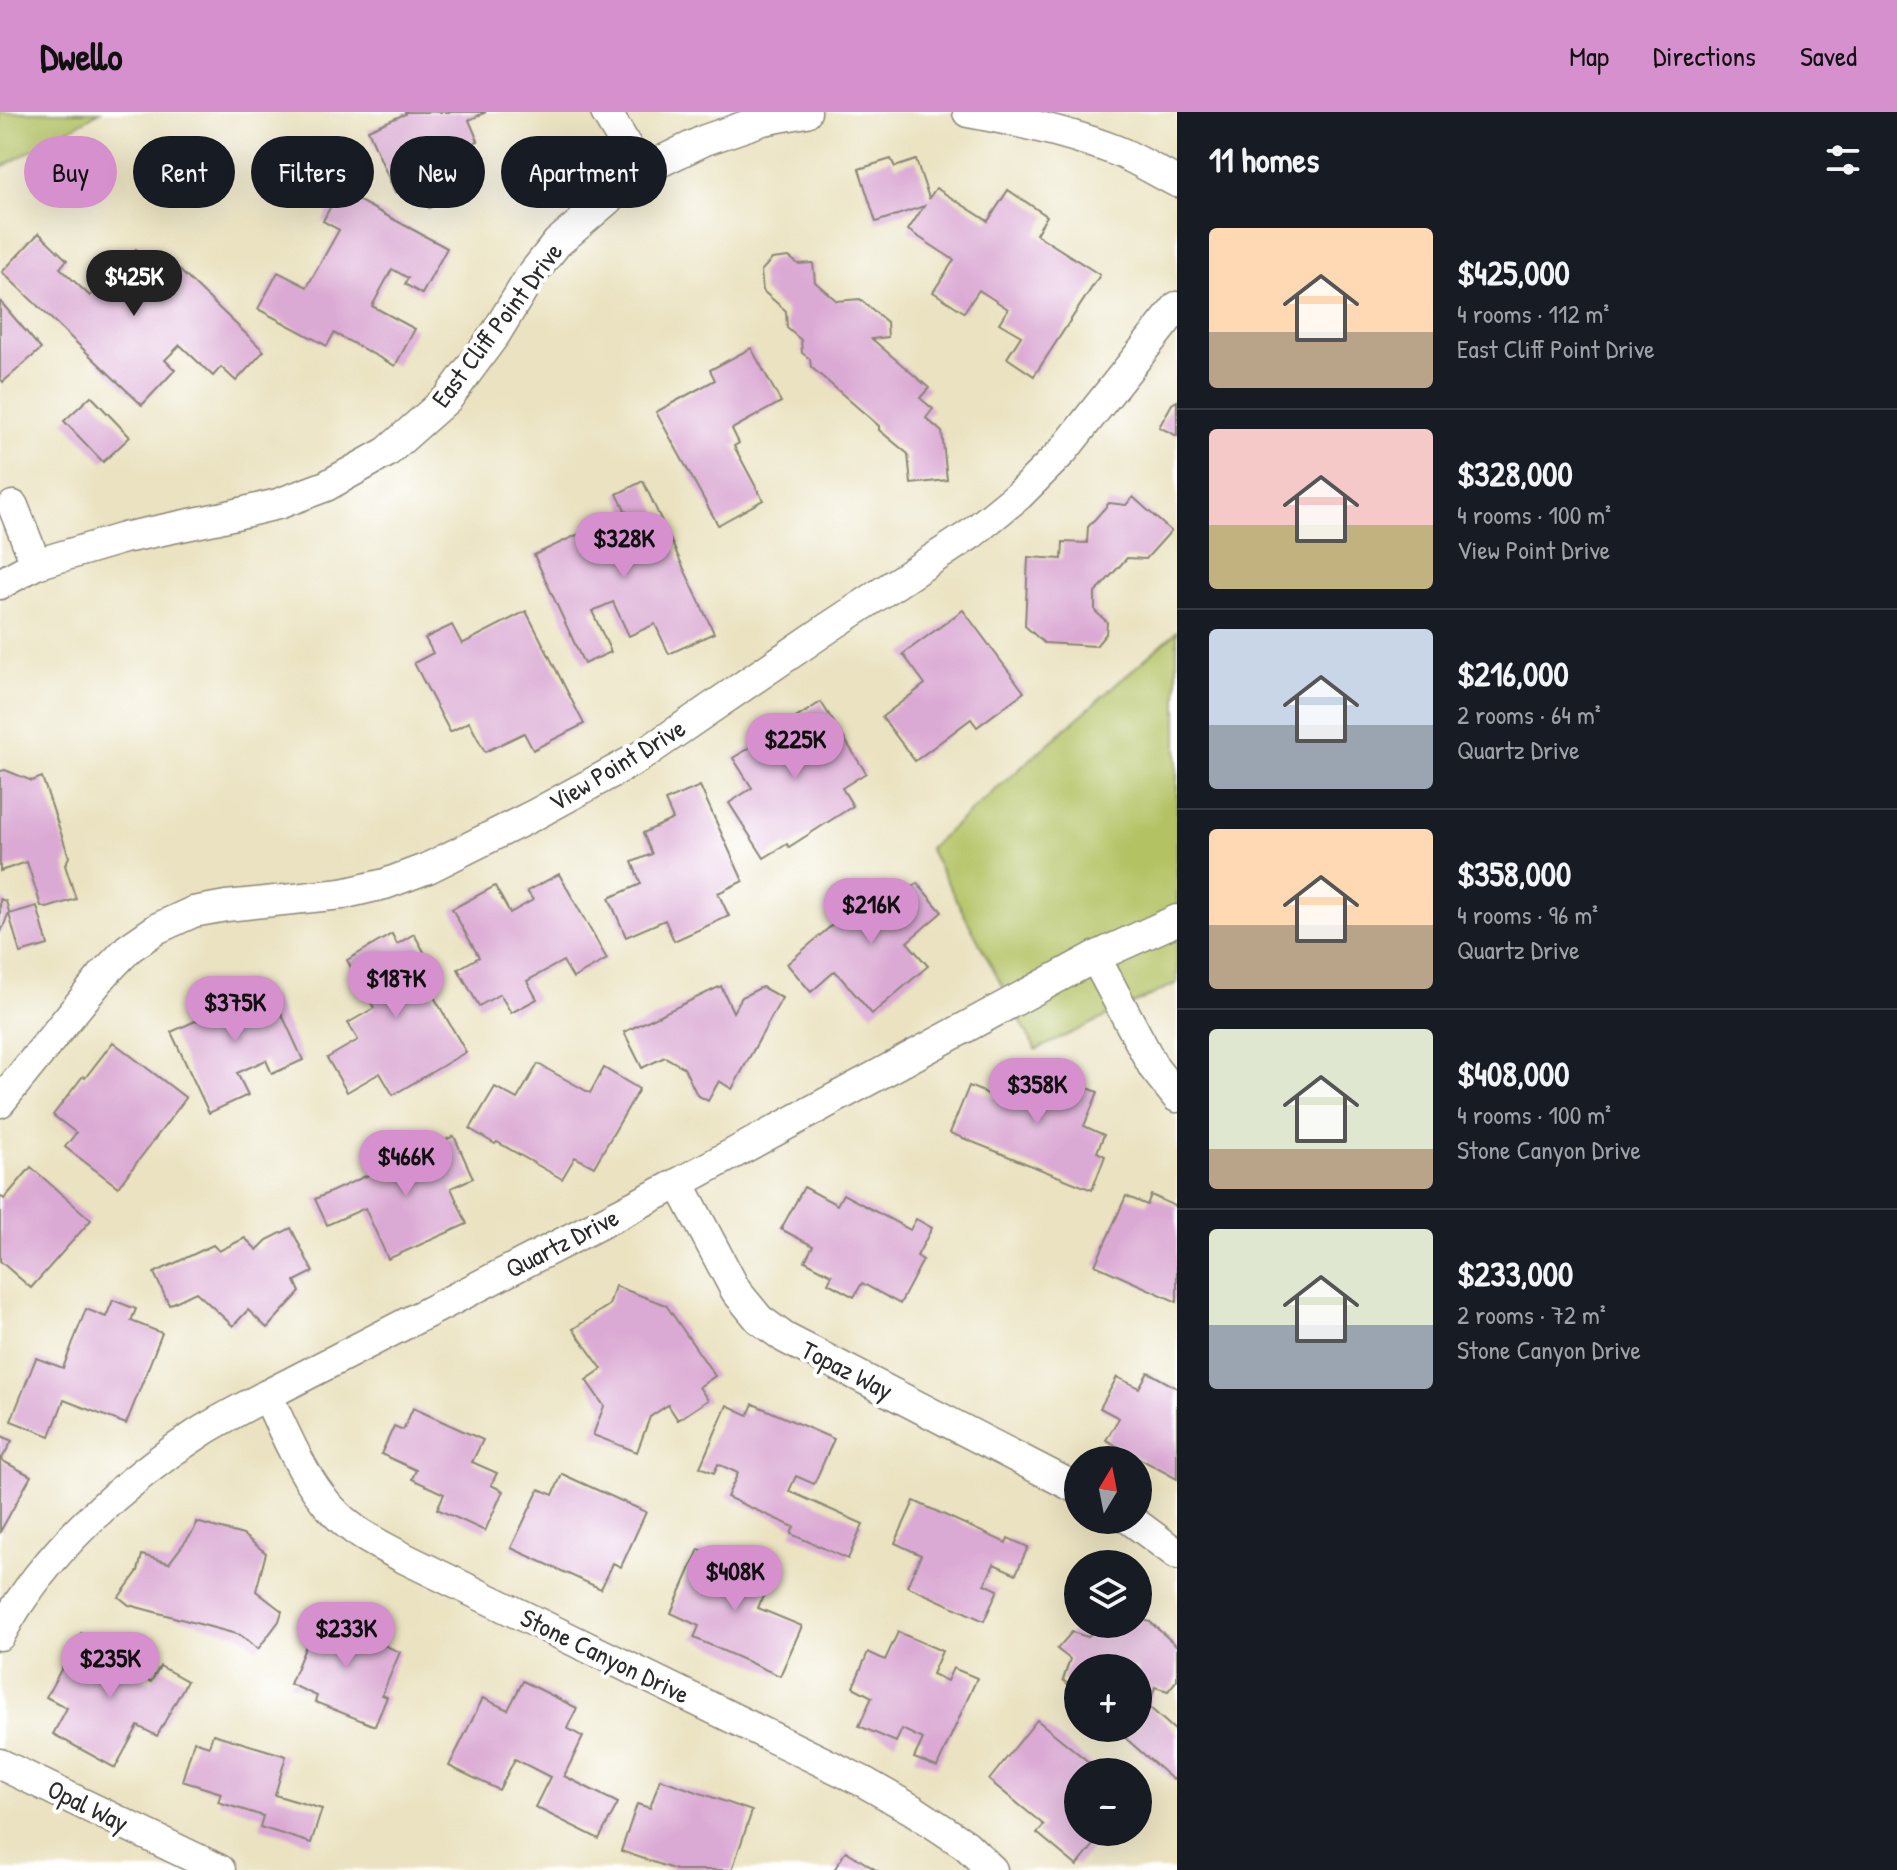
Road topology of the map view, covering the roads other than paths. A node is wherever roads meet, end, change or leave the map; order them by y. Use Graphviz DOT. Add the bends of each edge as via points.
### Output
graph roads {
  1 [pos="606,112"];
  2 [pos="806,112"];
  3 [pos="968,112"];
  4 [pos="620,136"];
  5 [pos="667,158"];
  6 [pos="1177,182"];
  7 [pos="597,208"];
  8 [pos="1177,307"];
  9 [pos="13,506"];
  10 [pos="36,564"];
  11 [pos="0,584"];
  12 [pos="1177,920"];
  13 [pos="1095,957"];
  14 [pos="1177,1097"];
  15 [pos="0,1102"];
  16 [pos="679,1183"];
  17 [pos="267,1395"];
  18 [pos="1064,1482"];
  19 [pos="1150,1534"];
  20 [pos="1177,1554"];
  21 [pos="0,1635"];
  22 [pos="0,1764"];
  23 [pos="220,1870"];
  24 [pos="992,1870"];
  1 -- 4 [label="street"];
  2 -- 5 [label="street, East Cliff Point Drive" via="763,120"];
  3 -- 6 [label="street" via="1066,134 1119,152"];
  7 -- 10 [label="street, East Cliff Point Drive" via="557,243 530,277 448,398 387,452 326,486 278,504 124,538"];
  8 -- 15 [label="street, View Point Drive" via="1063,451 971,534 638,758 428,868 342,894 193,912 158,928 104,974"];
  9 -- 10 [label="street"];
  10 -- 11 [label="street, East Cliff Point Drive"];
  12 -- 13 [label="street, Quartz Drive"];
  13 -- 14 [label="street" via="1154,1068"];
  13 -- 16 [label="street, Quartz Drive"];
  16 -- 17 [label="street, Quartz Drive"];
  16 -- 18 [label="street, Topaz Way" via="736,1291 759,1319 805,1349"];
  17 -- 21 [label="street, Quartz Drive" via="162,1458 89,1521 30,1588"];
  17 -- 24 [label="street, Stone Canyon Drive" via="325,1502 355,1529 404,1558 864,1782 966,1845"];
  19 -- 20 [label="street"];
  22 -- 23 [label="street, Opal Way"];
}
